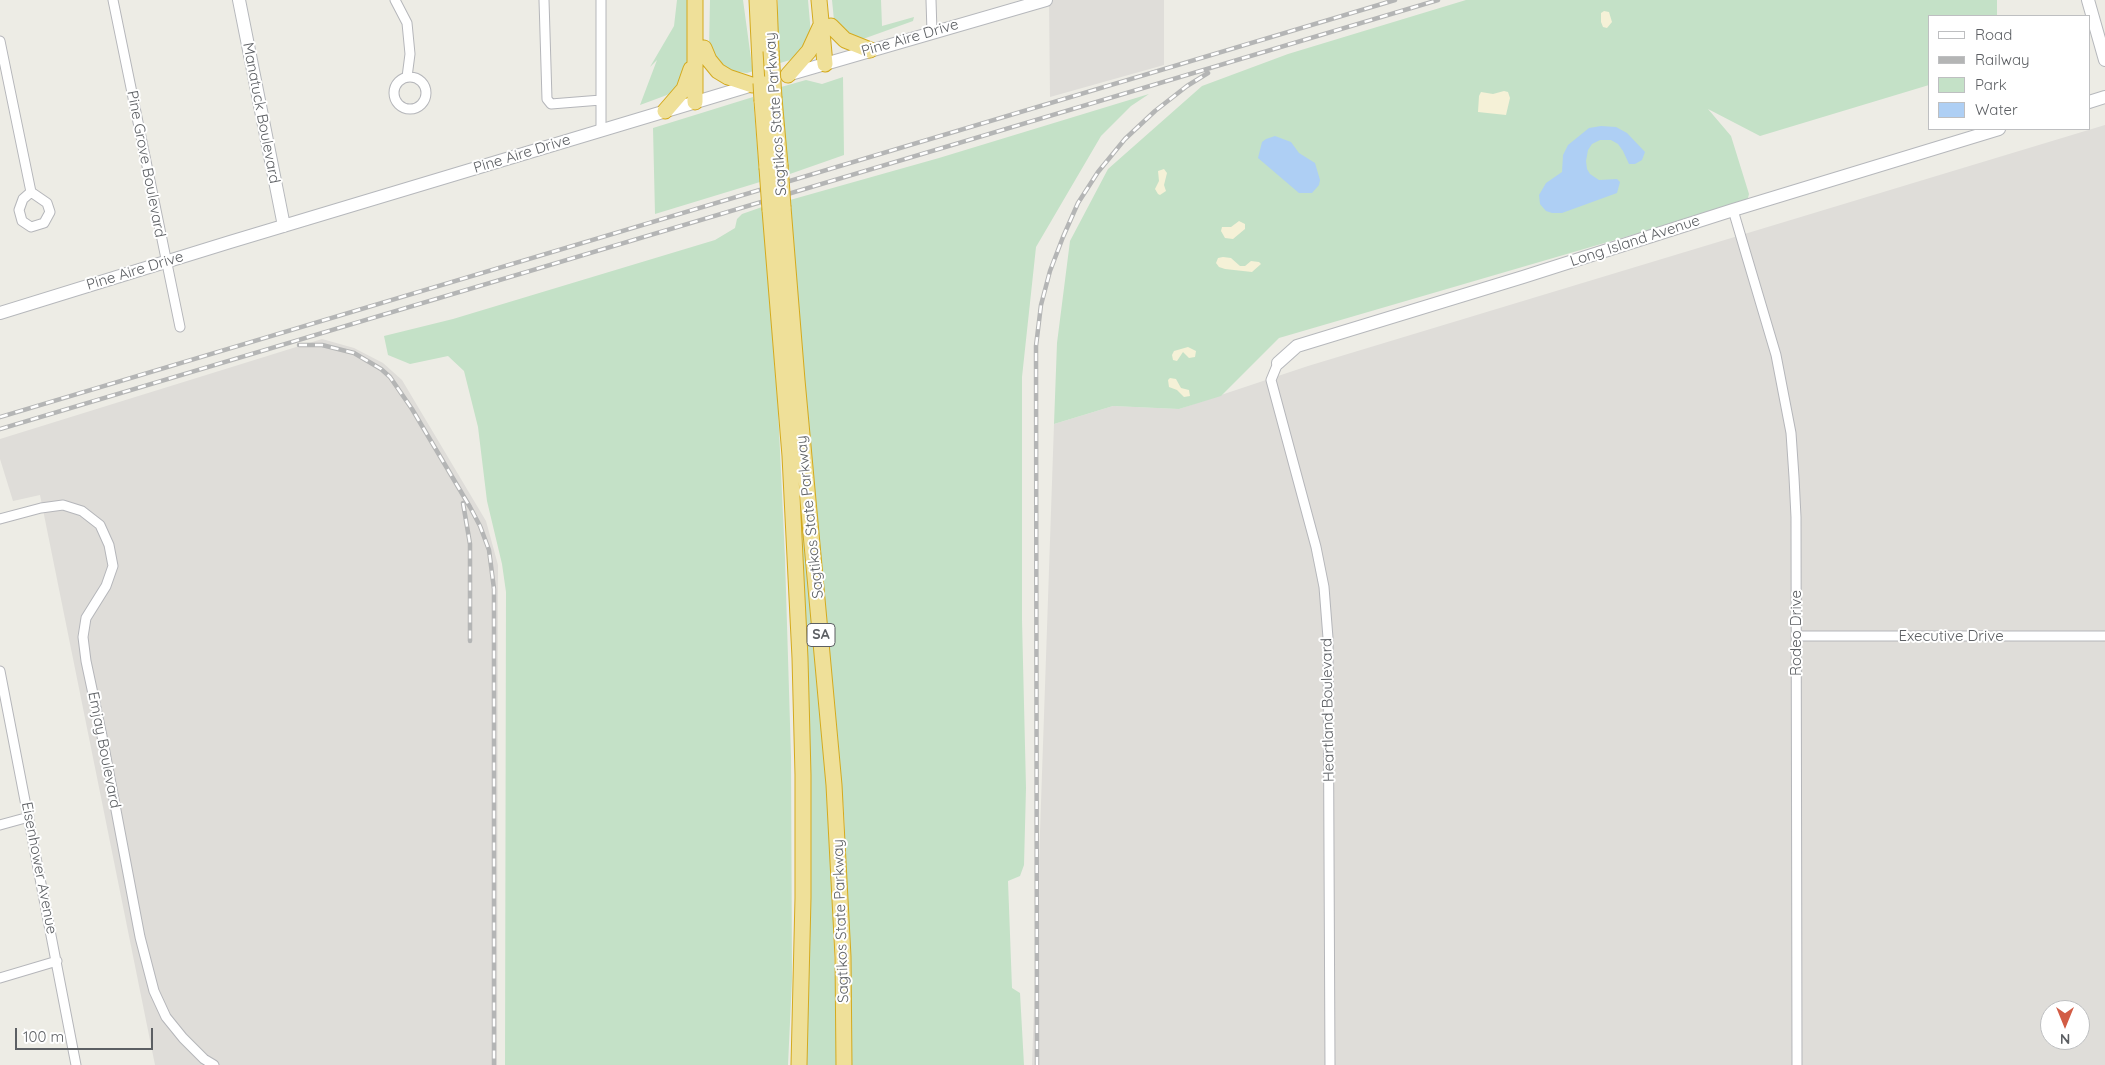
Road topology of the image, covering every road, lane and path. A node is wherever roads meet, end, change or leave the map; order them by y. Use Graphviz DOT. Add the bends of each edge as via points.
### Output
graph roads {
  1 [pos="113,0"];
  2 [pos="239,0"];
  3 [pos="395,0"];
  4 [pos="544,0"];
  5 [pos="601,0"];
  6 [pos="695,0"];
  7 [pos="705,0"];
  8 [pos="757,0"];
  9 [pos="768,0"];
  10 [pos="819,0"];
  11 [pos="828,0"];
  12 [pos="932,0"];
  13 [pos="1046,0"];
  14 [pos="2088,0"];
  15 [pos="826,25"];
  16 [pos="932,32"];
  17 [pos="0,41"];
  18 [pos="699,44"];
  19 [pos="870,50"];
  20 [pos="765,51"];
  21 [pos="2105,60"];
  22 [pos="829,62"];
  23 [pos="788,75"];
  24 [pos="407,77"];
  25 [pos="752,85"];
  26 [pos="2105,97"];
  27 [pos="601,100"];
  28 [pos="699,101"];
  29 [pos="2090,102"];
  30 [pos="665,111"];
  31 [pos="601,130"];
  32 [pos="1995,130"];
  33 [pos="31,192"];
  34 [pos="777,208"];
  35 [pos="1733,210"];
  36 [pos="284,226"];
  37 [pos="166,262"];
  38 [pos="0,314"];
  39 [pos="180,327"];
  40 [pos="1278,363"];
  41 [pos="0,519"];
  42 [pos="1796,636"];
  43 [pos="2105,636"];
  44 [pos="0,671"];
  45 [pos="29,817"];
  46 [pos="0,825"];
  47 [pos="57,961"];
  48 [pos="0,978"];
  49 [pos="76,1065"];
  50 [pos="214,1065"];
  51 [pos="799,1065"];
  52 [pos="844,1065"];
  53 [pos="1330,1065"];
  54 [pos="1797,1065"];
  1 -- 37 [label="street, Pine Grove Boulevard"];
  2 -- 36 [label="street, Manatuck Boulevard"];
  3 -- 24 [label="street" via="407,23 410,54"];
  4 -- 27 [label="street" via="547,99 551,104"];
  5 -- 27 [label="street"];
  6 -- 18 [label="highway"];
  7 -- 18 [label="highway"];
  8 -- 20 [label="highway, Sagtikos State Parkway / SA"];
  9 -- 20 [label="highway, Sagtikos State Parkway / SA"];
  10 -- 15 [label="highway"];
  11 -- 15 [label="highway"];
  12 -- 16 [label="street"];
  13 -- 16 [label="street, Pine Aire Drive"];
  14 -- 21 [label="street"];
  15 -- 19 [label="highway" via="845,40"];
  15 -- 22 [label="highway"];
  15 -- 23 [label="highway"];
  16 -- 19 [label="street, Pine Aire Drive"];
  17 -- 33 [label="street"];
  18 -- 25 [label="highway" via="718,71"];
  18 -- 28 [label="highway"];
  18 -- 30 [label="highway" via="688,82"];
  19 -- 22 [label="street, Pine Aire Drive"];
  20 -- 34 [label="highway, Sagtikos State Parkway / SA, bridge"];
  22 -- 23 [label="street, Pine Aire Drive"];
  23 -- 25 [label="street, Pine Aire Drive"];
  25 -- 28 [label="street, Pine Aire Drive"];
  26 -- 29 [label="street"];
  27 -- 31 [label="street"];
  28 -- 30 [label="street, Pine Aire Drive"];
  30 -- 31 [label="street, Pine Aire Drive"];
  31 -- 36 [label="street, Pine Aire Drive"];
  32 -- 35 [label="street, Long Island Avenue"];
  34 -- 51 [label="highway, Sagtikos State Parkway / SA" via="800,658 803,898"];
  34 -- 52 [label="highway, Sagtikos State Parkway / SA" via="797,380 834,785 843,956"];
  35 -- 40 [label="street, Long Island Avenue" via="1297,346"];
  35 -- 42 [label="street, Rodeo Drive" via="1776,355 1791,433 1796,517"];
  36 -- 37 [label="street, Pine Aire Drive"];
  37 -- 38 [label="street, Pine Aire Drive"];
  37 -- 39 [label="street, Pine Grove Boulevard"];
  40 -- 53 [label="street, Heartland Boulevard" via="1270,380 1316,547 1324,587 1328,638"];
  41 -- 50 [label="street, Emjay Boulevard" via="63,505 82,511 100,525 109,545 113,566 106,586 86,618 83,637 140,937 154,991 166,1016 184,1039"];
  42 -- 43 [label="street, Executive Drive"];
  42 -- 54 [label="street, Rodeo Drive"];
  44 -- 45 [label="street, Eisenhower Avenue"];
  45 -- 46 [label="street"];
  45 -- 47 [label="street, Eisenhower Avenue"];
  47 -- 48 [label="street"];
  47 -- 49 [label="street, Eisenhower Avenue"];
}
